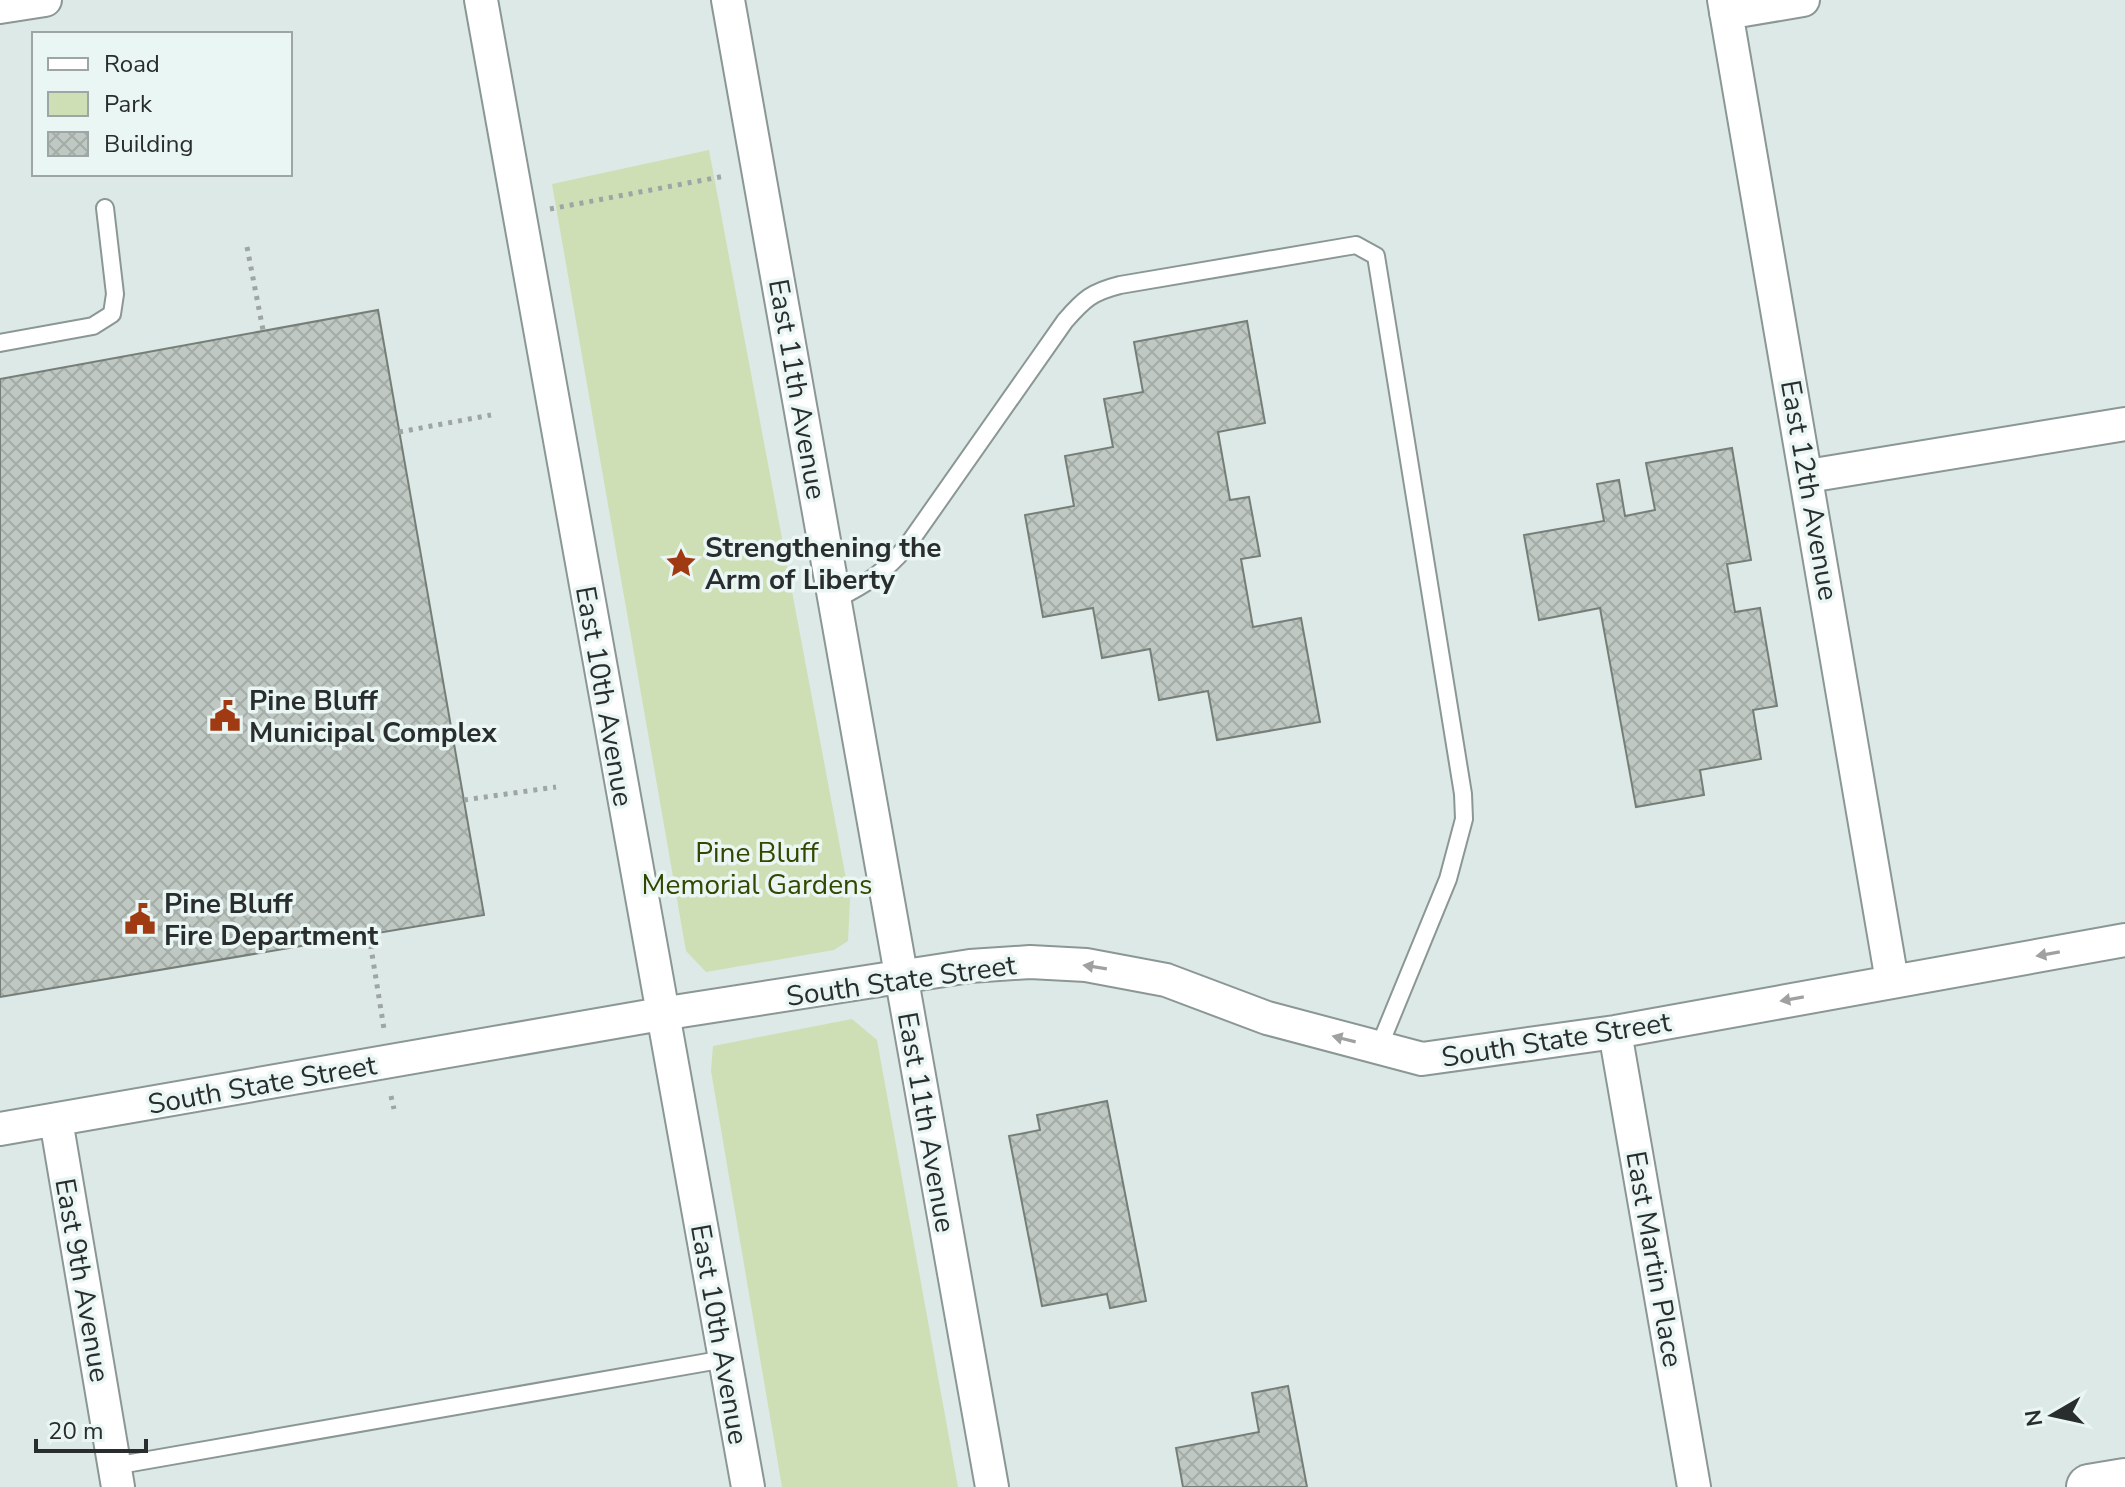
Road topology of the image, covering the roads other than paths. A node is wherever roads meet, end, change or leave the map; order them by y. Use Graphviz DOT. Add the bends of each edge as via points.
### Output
graph roads {
  1 [pos="45,0"];
  2 [pos="481,0"];
  3 [pos="728,0"];
  4 [pos="1803,0"];
  5 [pos="0,7"];
  6 [pos="1725,7"];
  7 [pos="105,208"];
  8 [pos="0,343"];
  9 [pos="2125,424"];
  10 [pos="1808,476"];
  11 [pos="835,600"];
  12 [pos="2125,940"];
  13 [pos="901,978"];
  14 [pos="1892,981"];
  15 [pos="661,1014"];
  16 [pos="1615,1032"];
  17 [pos="1379,1047"];
  18 [pos="56,1120"];
  19 [pos="0,1129"];
  20 [pos="725,1359"];
  21 [pos="116,1477"];
  22 [pos="2125,1481"];
  23 [pos="748,1487"];
  24 [pos="992,1487"];
  25 [pos="1694,1487"];
  26 [pos="2089,1487"];
  1 -- 5 [label="street"];
  2 -- 15 [label="street, East 10th Avenue"];
  3 -- 11 [label="street, East 11th Avenue"];
  4 -- 6 [label="street"];
  6 -- 10 [label="street, East 12th Avenue"];
  7 -- 8 [label="lane" via="115,294 112,314 93,326"];
  9 -- 10 [label="street"];
  10 -- 14 [label="street, East 12th Avenue"];
  11 -- 13 [label="street, East 11th Avenue"];
  11 -- 17 [label="lane" via="869,583 907,546 1065,321 1096,291 1356,245 1376,256 1464,819 1448,879"];
  12 -- 14 [label="street, South State Street, one-way"];
  13 -- 15 [label="street, South State Street"];
  17 -- 13 [label="street, South State Street, one-way" via="1267,1018 1166,980 1086,965 970,966"];
  13 -- 24 [label="street, East 11th Avenue"];
  14 -- 16 [label="street, South State Street, one-way"];
  15 -- 18 [label="street, South State Street"];
  15 -- 20 [label="street, East 10th Avenue"];
  16 -- 17 [label="street, South State Street" via="1422,1059"];
  16 -- 25 [label="street, East Martin Place"];
  18 -- 19 [label="street, South State Street"];
  18 -- 21 [label="street, East 9th Avenue"];
  20 -- 21 [label="lane"];
  20 -- 23 [label="street, East 10th Avenue"];
  22 -- 26 [label="main road"];
}
